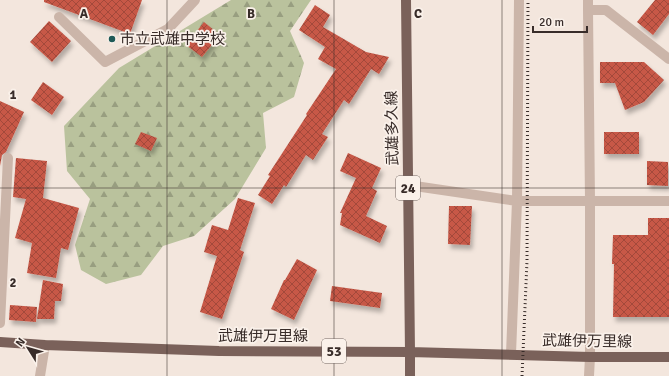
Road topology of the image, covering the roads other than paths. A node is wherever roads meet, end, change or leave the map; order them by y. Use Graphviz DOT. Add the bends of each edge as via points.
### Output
graph roads {
  1 [pos="195,0"];
  2 [pos="406,0"];
  3 [pos="519,0"];
  4 [pos="588,0"];
  5 [pos="588,10"];
  6 [pos="59,17"];
  7 [pos="669,59"];
  8 [pos="8,158"];
  9 [pos="408,185"];
  10 [pos="517,201"];
  11 [pos="590,201"];
  12 [pos="669,201"];
  13 [pos="0,323"];
  14 [pos="0,342"];
  15 [pos="45,345"];
  16 [pos="410,352"];
  17 [pos="511,354"];
  18 [pos="590,357"];
  19 [pos="669,357"];
  20 [pos="40,376"];
  21 [pos="410,376"];
  22 [pos="589,376"];
  1 -- 6 [label="street" via="168,29 105,62"];
  2 -- 9 [label="main road, 武雄多久線 / 24"];
  3 -- 10 [label="street"];
  4 -- 5 [label="street"];
  5 -- 7 [label="street" via="606,10"];
  5 -- 11 [label="street"];
  8 -- 13 [label="street"];
  9 -- 10 [label="street"];
  9 -- 16 [label="main road, 武雄多久線 / 24"];
  10 -- 11 [label="street"];
  10 -- 17 [label="street"];
  11 -- 12 [label="street"];
  11 -- 18 [label="street"];
  14 -- 15 [label="main road, 武雄伊万里線 / 53"];
  15 -- 16 [label="main road, 武雄伊万里線 / 53" via="219,351"];
  15 -- 20 [label="street"];
  16 -- 17 [label="main road, 武雄伊万里線 / 53"];
  16 -- 21 [label="main road, 武雄多久線 / 24"];
  17 -- 18 [label="main road, 武雄伊万里線 / 53"];
  18 -- 19 [label="main road, 武雄伊万里線 / 53"];
  18 -- 22 [label="street"];
}
